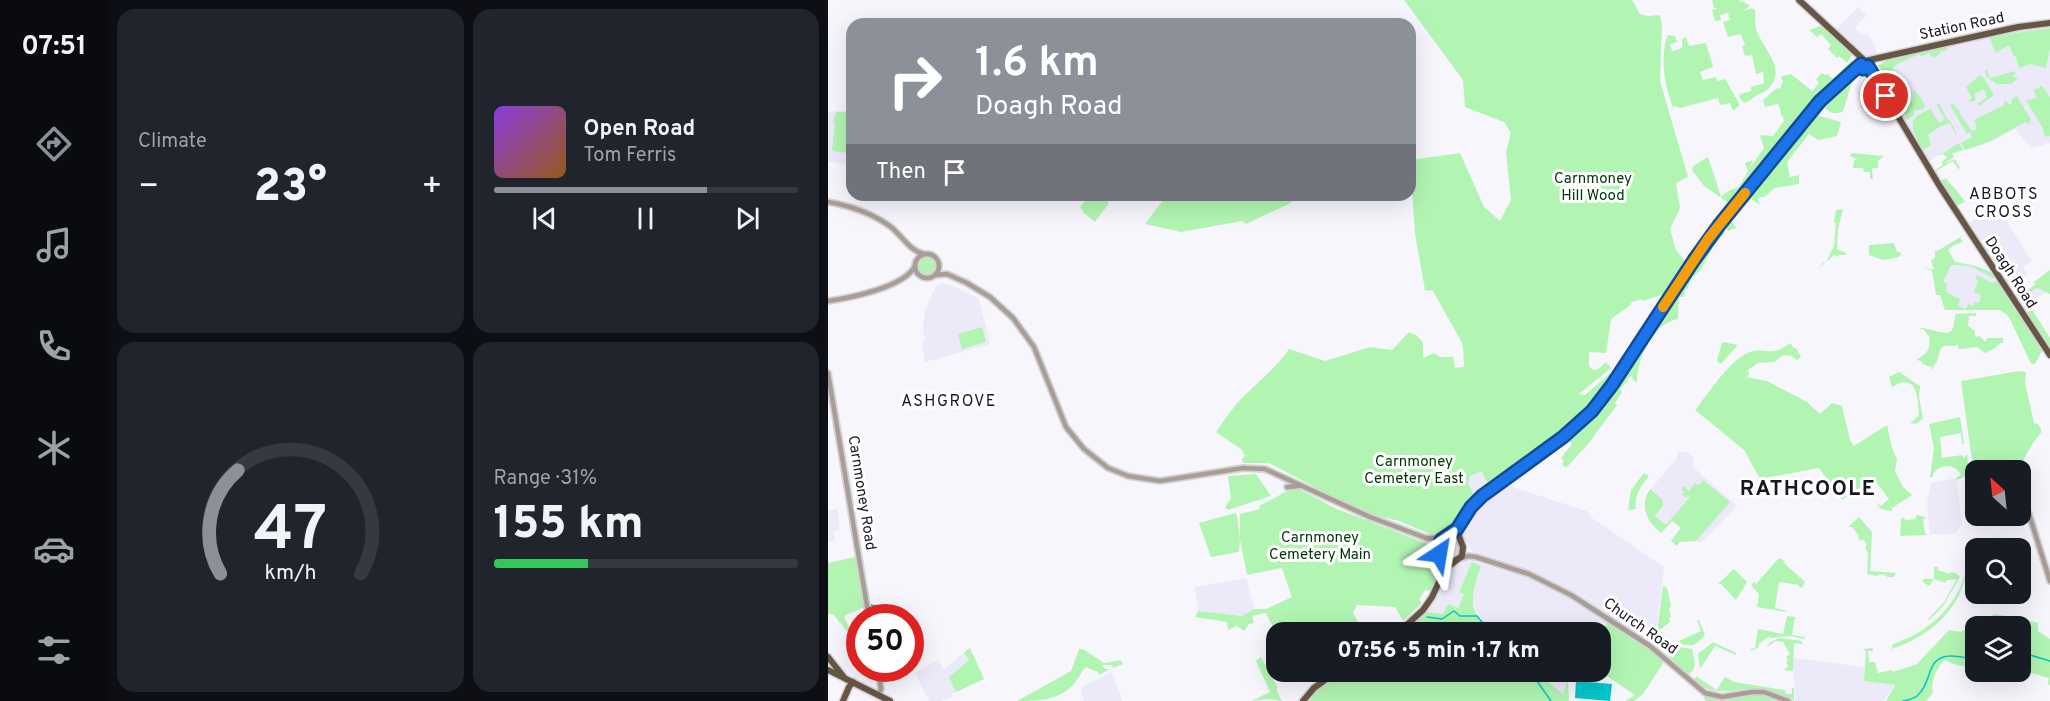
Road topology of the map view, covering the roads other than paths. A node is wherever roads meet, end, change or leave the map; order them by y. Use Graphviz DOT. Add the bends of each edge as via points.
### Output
graph roads {
  1 [pos="1799,0"];
  2 [pos="2050,23"];
  3 [pos="1856,56"];
  4 [pos="1883,57"];
  5 [pos="1864,65"];
  6 [pos="1850,75"];
  7 [pos="1876,78"];
  8 [pos="828,202"];
  9 [pos="908,243"];
  10 [pos="924,254"];
  11 [pos="938,261"];
  12 [pos="915,264"];
  13 [pos="935,275"];
  14 [pos="950,275"];
  15 [pos="907,276"];
  16 [pos="920,276"];
  17 [pos="828,301"];
  18 [pos="2050,355"];
  19 [pos="828,373"];
  20 [pos="1302,486"];
  21 [pos="1287,487"];
  22 [pos="2031,520"];
  23 [pos="1459,526"];
  24 [pos="1446,537"];
  25 [pos="1426,538"];
  26 [pos="1462,543"];
  27 [pos="1439,554"];
  28 [pos="1476,557"];
  29 [pos="1457,560"];
  30 [pos="1443,573"];
  31 [pos="2050,581"];
  32 [pos="867,604"];
  33 [pos="1409,622"];
  34 [pos="828,657"];
  35 [pos="835,665"];
  36 [pos="828,670"];
  37 [pos="843,676"];
  38 [pos="846,678"];
  39 [pos="853,682"];
  40 [pos="1322,682"];
  41 [pos="881,694"];
  42 [pos="843,701"];
  43 [pos="1303,701"];
  44 [pos="1788,701"];
  1 -- 3 [label="main road, Doagh Road"];
  2 -- 4 [label="main road, Station Road"];
  3 -- 5 [label="main road, Doagh Road"];
  3 -- 6 [label="main road"];
  4 -- 5 [label="main road, Station Road"];
  4 -- 7 [label="main road" via="1876,66"];
  5 -- 6 [label="main road, Station Road"];
  5 -- 7 [label="main road, Doagh Road"];
  6 -- 23 [label="main road" via="1820,101 1708,239 1592,411 1489,490"];
  7 -- 18 [label="main road, Doagh Road" via="1937,182"];
  8 -- 9 [label="street" via="874,217"];
  9 -- 10 [label="street"];
  9 -- 12 [label="street"];
  10 -- 11 [label="street"];
  10 -- 12 [label="street"];
  11 -- 13 [label="street"];
  11 -- 14 [label="street"];
  12 -- 15 [label="street"];
  12 -- 16 [label="street"];
  13 -- 14 [label="street"];
  13 -- 16 [label="street"];
  14 -- 20 [label="street" via="990,297 1020,327 1040,359 1066,427 1083,449 1108,468 1128,477 1160,481 1257,468"];
  15 -- 16 [label="street"];
  15 -- 17 [label="street" via="864,294"];
  19 -- 32 [label="street, Carnmoney Road"];
  20 -- 21 [label="street"];
  20 -- 25 [label="street"];
  22 -- 31 [label="street"];
  23 -- 24 [label="main road"];
  23 -- 26 [label="main road"];
  24 -- 25 [label="street"];
  24 -- 26 [label="main road" via="1455,537"];
  24 -- 27 [label="main road" via="1439,543"];
  25 -- 27 [label="street"];
  26 -- 28 [label="street, Church Road"];
  26 -- 29 [label="main road" via="1463,553"];
  27 -- 29 [label="main road" via="1445,560"];
  27 -- 30 [label="main road"];
  28 -- 29 [label="street, Church Road"];
  28 -- 44 [label="street, Church Road" via="1529,574 1571,595 1650,646 1705,693 1722,697 1764,692"];
  29 -- 30 [label="main road"];
  30 -- 33 [label="main road" via="1425,607"];
  34 -- 35 [label="main road"];
  35 -- 36 [label="main road" via="835,670"];
  35 -- 37 [label="main road"];
  36 -- 37 [label="main road"];
  37 -- 38 [label="main road"];
  39 -- 41 [label="main road"];
  39 -- 42 [label="main road"];
  40 -- 43 [label="main road"];
}
